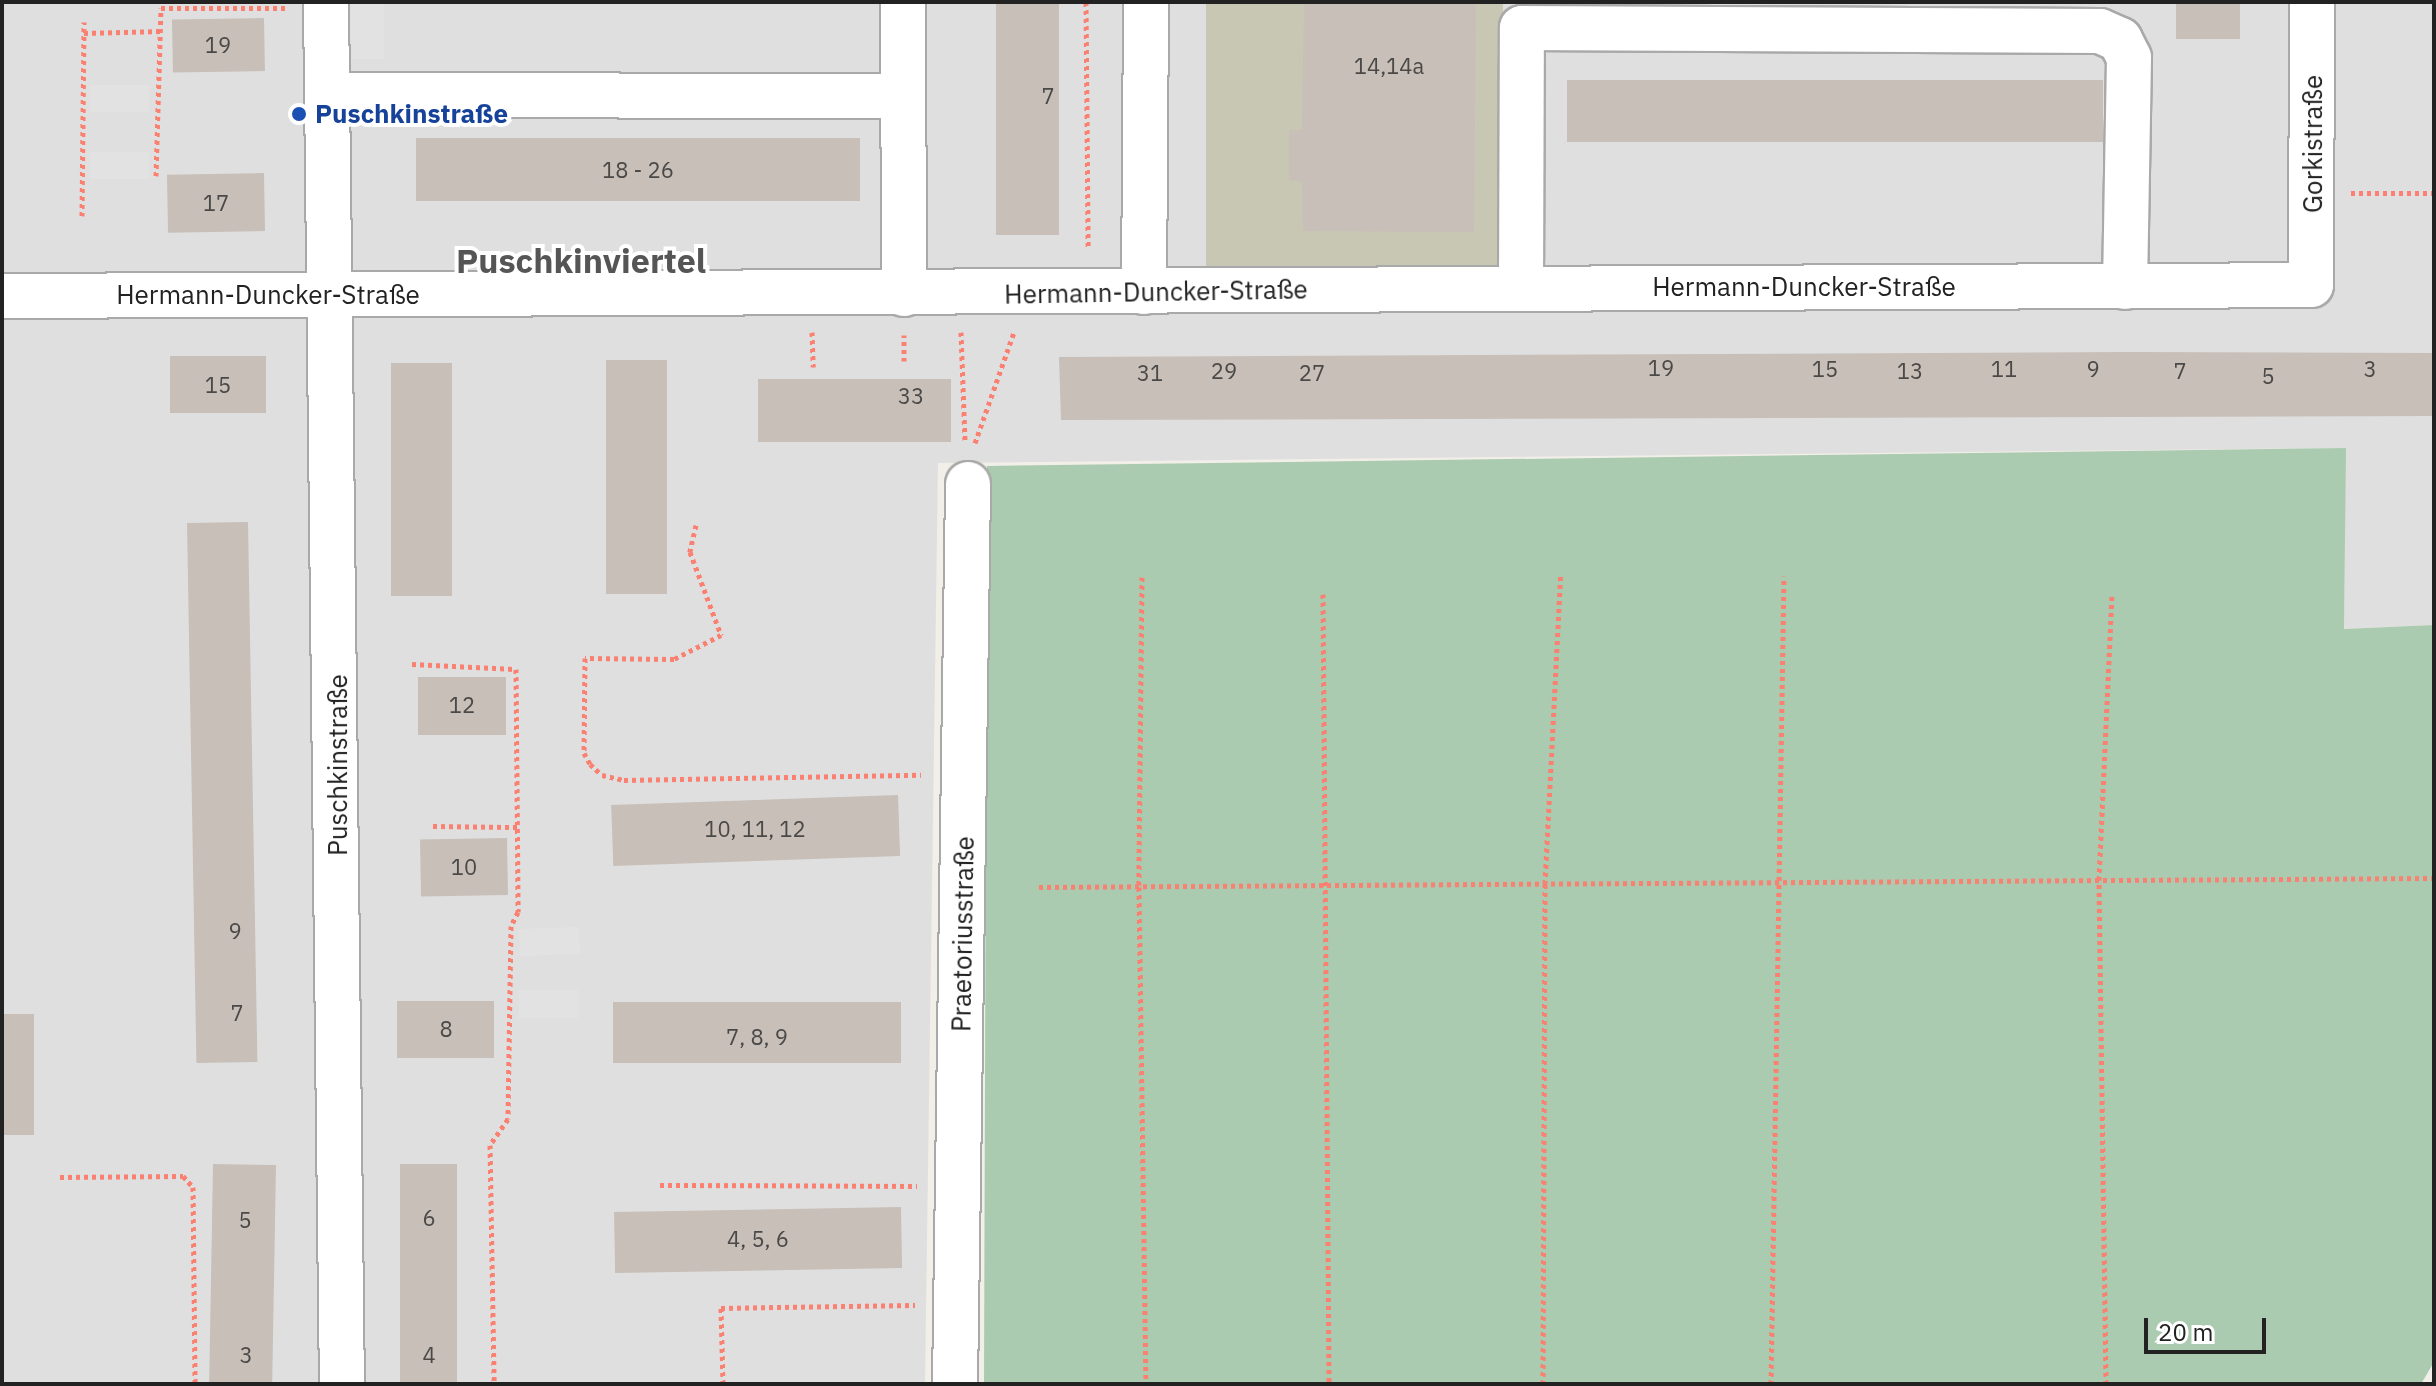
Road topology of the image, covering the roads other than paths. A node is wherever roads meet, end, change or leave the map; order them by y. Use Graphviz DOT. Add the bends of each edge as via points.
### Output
graph roads {
  1 [pos="903,2"];
  2 [pos="1146,2"];
  3 [pos="2312,2"];
  4 [pos="326,5"];
  5 [pos="327,95"];
  6 [pos="903,96"];
  7 [pos="2311,285"];
  8 [pos="1521,287"];
  9 [pos="2125,287"];
  10 [pos="1144,292"];
  11 [pos="328,293"];
  12 [pos="904,294"];
  13 [pos="2,296"];
  14 [pos="967,463"];
  15 [pos="342,1384"];
  16 [pos="955,1384"];
  1 -- 6 [label="street"];
  2 -- 10 [label="street"];
  3 -- 7 [label="street, Gorkistraße"];
  4 -- 5 [label="street, Puschkinstraße"];
  5 -- 6 [label="street"];
  5 -- 11 [label="street, Puschkinstraße"];
  6 -- 12 [label="street"];
  7 -- 9 [label="street, Hermann-Duncker-Straße"];
  8 -- 9 [label="street, Hermann-Duncker-Straße"];
  8 -- 9 [label="street" via="1522,28 2100,31 2120,40 2129,58"];
  8 -- 10 [label="street, Hermann-Duncker-Straße"];
  10 -- 12 [label="street, Hermann-Duncker-Straße"];
  11 -- 12 [label="street, Hermann-Duncker-Straße"];
  11 -- 13 [label="street, Hermann-Duncker-Straße"];
  11 -- 15 [label="street, Puschkinstraße"];
  14 -- 16 [label="street, Praetoriusstraße"];
}
